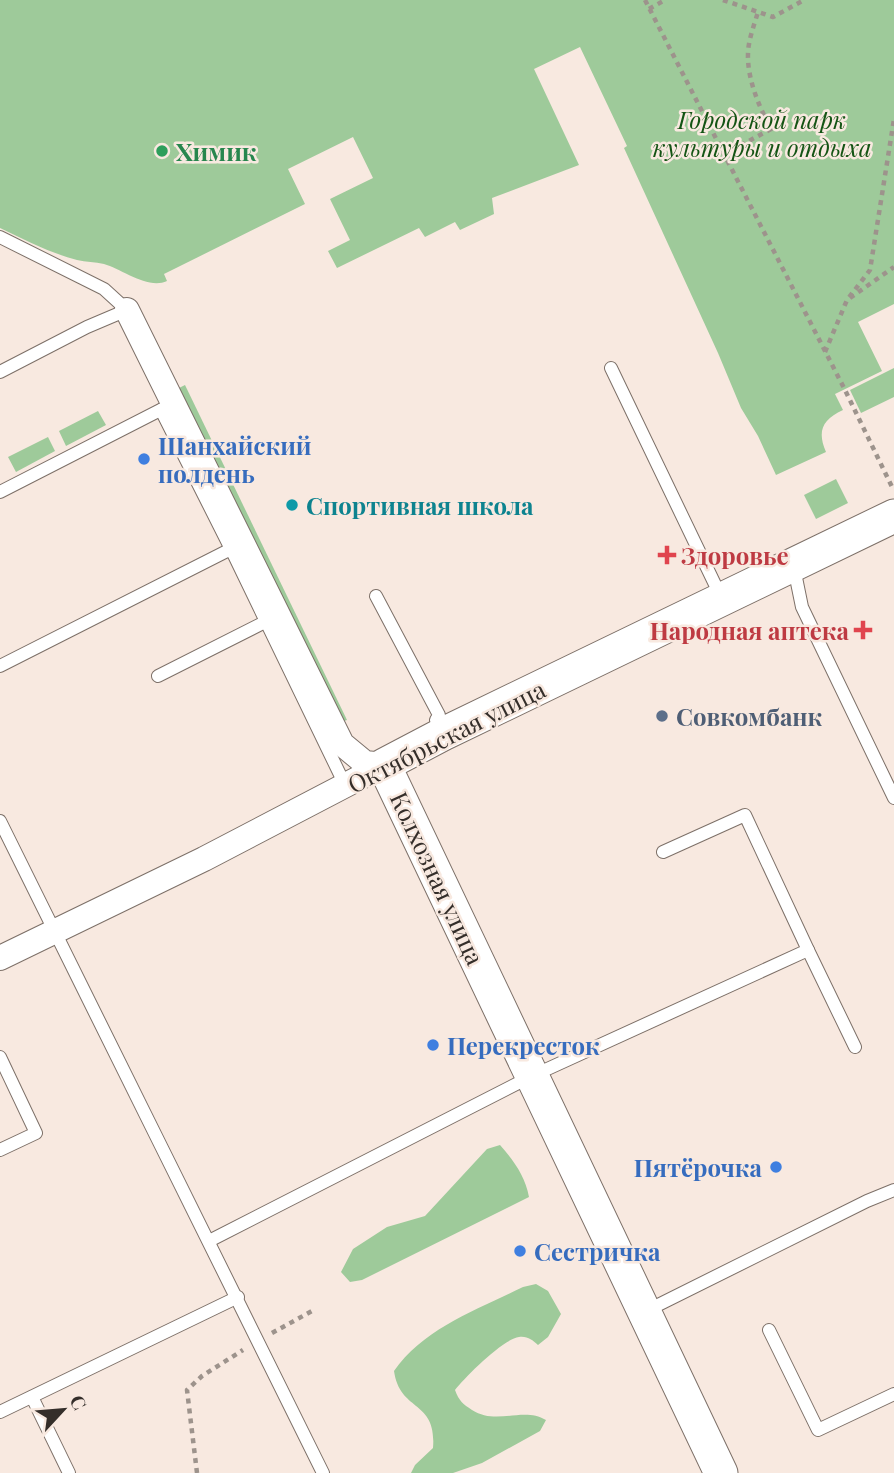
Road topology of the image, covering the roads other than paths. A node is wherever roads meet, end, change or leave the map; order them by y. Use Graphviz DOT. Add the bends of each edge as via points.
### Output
graph roads {
  1 [pos="0,237"];
  2 [pos="127,310"];
  3 [pos="611,368"];
  4 [pos="0,372"];
  5 [pos="168,406"];
  6 [pos="0,492"];
  7 [pos="894,516"];
  8 [pos="231,550"];
  9 [pos="793,565"];
  10 [pos="376,596"];
  11 [pos="722,599"];
  12 [pos="265,622"];
  13 [pos="0,666"];
  14 [pos="158,676"];
  15 [pos="443,734"];
  16 [pos="384,765"];
  17 [pos="346,787"];
  18 [pos="894,798"];
  19 [pos="0,821"];
  20 [pos="663,852"];
  21 [pos="54,932"];
  22 [pos="5,950"];
  23 [pos="808,950"];
  24 [pos="855,1046"];
  25 [pos="0,1057"];
  26 [pos="532,1076"];
  27 [pos="0,1150"];
  28 [pos="894,1190"];
  29 [pos="209,1241"];
  30 [pos="238,1297"];
  31 [pos="645,1312"];
  32 [pos="769,1330"];
  33 [pos="894,1394"];
  34 [pos="32,1396"];
  35 [pos="0,1412"];
  36 [pos="69,1473"];
  37 [pos="323,1473"];
  38 [pos="721,1473"];
  1 -- 2 [label="lane" via="104,289"];
  2 -- 4 [label="lane"];
  2 -- 5 [label="street, Колхозная улица"];
  3 -- 11 [label="lane"];
  5 -- 6 [label="lane"];
  5 -- 8 [label="lane"];
  5 -- 16 [label="street, Колхозная улица" via="342,744 365,762"];
  7 -- 9 [label="street, Октябрьская улица"];
  8 -- 12 [label="lane"];
  8 -- 13 [label="lane"];
  9 -- 11 [label="street, Октябрьская улица"];
  9 -- 18 [label="lane" via="802,607"];
  10 -- 15 [label="lane" via="439,715 436,720"];
  11 -- 15 [label="street, Октябрьская улица"];
  12 -- 14 [label="lane"];
  12 -- 17 [label="lane"];
  15 -- 16 [label="street, Октябрьская улица"];
  16 -- 17 [label="street, Октябрьская улица"];
  16 -- 26 [label="street, Колхозная улица"];
  17 -- 21 [label="street, Октябрьская улица"];
  19 -- 21 [label="lane"];
  20 -- 23 [label="lane" via="745,815"];
  21 -- 22 [label="street, Октябрьская улица"];
  21 -- 29 [label="lane"];
  23 -- 24 [label="lane"];
  23 -- 26 [label="lane"];
  25 -- 27 [label="lane" via="36,1133"];
  26 -- 29 [label="lane"];
  26 -- 31 [label="street, Колхозная улица"];
  28 -- 31 [label="lane"];
  29 -- 30 [label="lane"];
  30 -- 34 [label="lane"];
  30 -- 37 [label="lane"];
  31 -- 38 [label="street, Колхозная улица"];
  32 -- 33 [label="lane" via="818,1430"];
  34 -- 35 [label="lane"];
  34 -- 36 [label="lane"];
}
